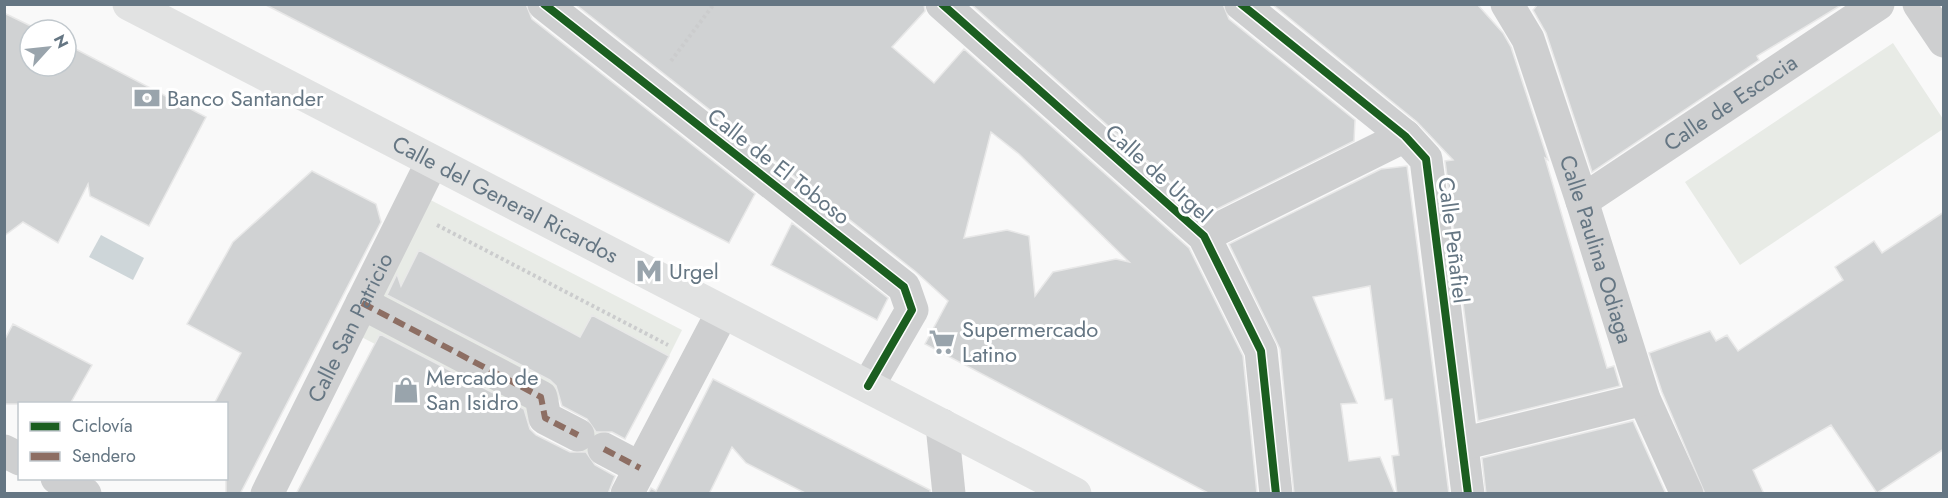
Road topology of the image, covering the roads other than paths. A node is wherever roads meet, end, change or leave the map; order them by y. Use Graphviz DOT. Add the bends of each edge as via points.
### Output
graph roads {
  1 [pos="129,4"];
  2 [pos="544,4"];
  3 [pos="942,4"];
  4 [pos="1241,4"];
  5 [pos="1878,4"];
  6 [pos="1919,4"];
  7 [pos="1509,5"];
  8 [pos="1944,41"];
  9 [pos="1405,136"];
  10 [pos="432,162"];
  11 [pos="1582,201"];
  12 [pos="1204,236"];
  13 [pos="362,303"];
  14 [pos="722,313"];
  15 [pos="868,386"];
  16 [pos="1644,399"];
  17 [pos="942,425"];
  18 [pos="1462,444"];
  19 [pos="4,451"];
  20 [pos="18,458"];
  21 [pos="60,480"];
  22 [pos="633,481"];
  23 [pos="85,494"];
  24 [pos="267,494"];
  25 [pos="950,494"];
  26 [pos="1075,494"];
  27 [pos="1276,494"];
  28 [pos="1468,494"];
  29 [pos="1687,494"];
  1 -- 10 [label="main road, Calle del General Ricardos"];
  2 -- 15 [label="street, Calle de El Toboso" via="904,287 912,310"];
  3 -- 12 [label="street, Calle de Urgel"];
  4 -- 9 [label="street, Calle Peñafiel"];
  5 -- 11 [label="street, Calle de Escocia"];
  6 -- 8 [label="street"];
  7 -- 11 [label="street, Calle Paulina Odiaga" via="1528,39"];
  9 -- 12 [label="street"];
  9 -- 18 [label="street, Calle Peñafiel" via="1426,159"];
  10 -- 13 [label="street, Calle San Patricio"];
  10 -- 14 [label="main road, Calle del General Ricardos"];
  11 -- 16 [label="street, Calle Paulina Odiaga"];
  12 -- 27 [label="street, Calle de Urgel" via="1261,351"];
  13 -- 22 [label="street" via="541,397 545,418 591,442"];
  13 -- 24 [label="street, Calle San Patricio"];
  14 -- 15 [label="main road, Calle del General Ricardos"];
  14 -- 22 [label="street"];
  15 -- 17 [label="main road, Calle del General Ricardos"];
  16 -- 18 [label="street"];
  16 -- 29 [label="street, Calle Paulina Odiaga"];
  17 -- 25 [label="street"];
  17 -- 26 [label="main road, Calle del General Ricardos"];
  18 -- 28 [label="street, Calle Peñafiel"];
  19 -- 20 [label="street"];
  21 -- 23 [label="street"];
}
